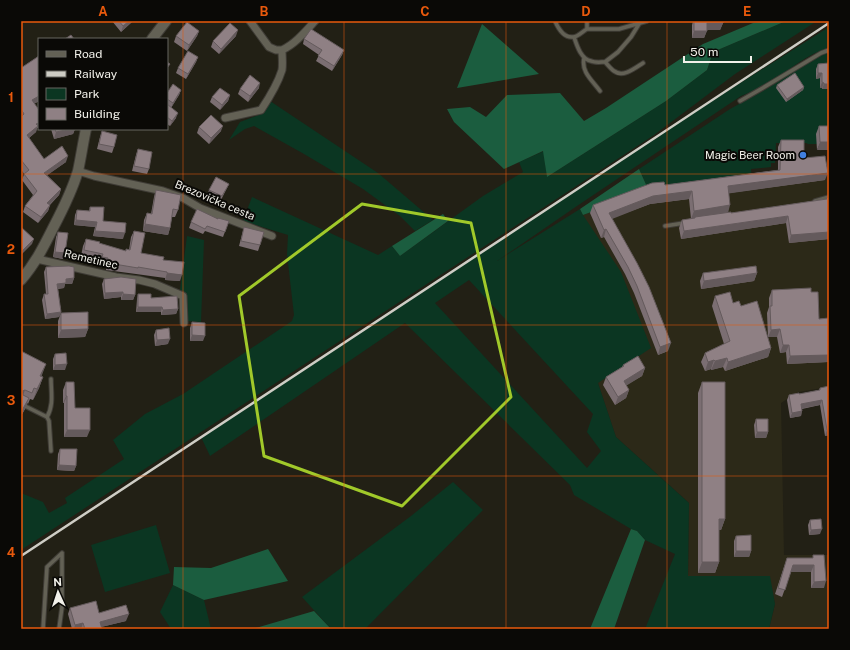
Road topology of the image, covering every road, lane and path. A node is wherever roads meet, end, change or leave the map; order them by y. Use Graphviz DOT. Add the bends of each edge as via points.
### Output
graph roads {
  1 [pos="166,21"];
  2 [pos="250,21"];
  3 [pos="316,21"];
  4 [pos="554,21"];
  5 [pos="587,21"];
  6 [pos="646,21"];
  7 [pos="638,24"];
  8 [pos="587,29"];
  9 [pos="574,37"];
  10 [pos="153,38"];
  11 [pos="282,50"];
  12 [pos="829,50"];
  13 [pos="584,58"];
  14 [pos="605,62"];
  15 [pos="643,63"];
  16 [pos="600,91"];
  17 [pos="740,101"];
  18 [pos="226,118"];
  19 [pos="86,130"];
  20 [pos="78,171"];
  21 [pos="829,197"];
  22 [pos="812,202"];
  23 [pos="689,223"];
  24 [pos="666,226"];
  25 [pos="272,236"];
  26 [pos="37,259"];
  27 [pos="21,280"];
  28 [pos="184,323"];
  29 [pos="51,379"];
  30 [pos="21,404"];
  31 [pos="47,417"];
  32 [pos="51,451"];
  33 [pos="43,629"];
  34 [pos="59,629"];
  1 -- 10 [label="main road"];
  2 -- 11 [label="street" via="270,47"];
  3 -- 11 [label="street"];
  4 -- 9 [label="lane" via="566,35"];
  5 -- 8 [label="lane"];
  6 -- 7 [label="lane"];
  7 -- 8 [label="lane" via="619,29"];
  7 -- 14 [label="lane" via="618,52"];
  8 -- 9 [label="lane"];
  9 -- 13 [label="lane"];
  11 -- 18 [label="street" via="282,70 261,110"];
  12 -- 17 [label="lane"];
  13 -- 14 [label="lane"];
  13 -- 16 [label="lane" via="583,68"];
  14 -- 15 [label="lane" via="618,74 626,73"];
  19 -- 20 [label="main road"];
  20 -- 25 [label="street, Brezovička cesta" via="163,191"];
  20 -- 26 [label="main road" via="64,207"];
  21 -- 22 [label="lane"];
  23 -- 24 [label="lane"];
  26 -- 27 [label="main road"];
  26 -- 28 [label="street, Remetinec" via="155,284 183,296"];
  29 -- 31 [label="lane" via="52,402"];
  30 -- 31 [label="lane"];
  31 -- 32 [label="lane" via="50,421"];
  33 -- 34 [label="lane" via="47,567 62,553 62,607"];
}
